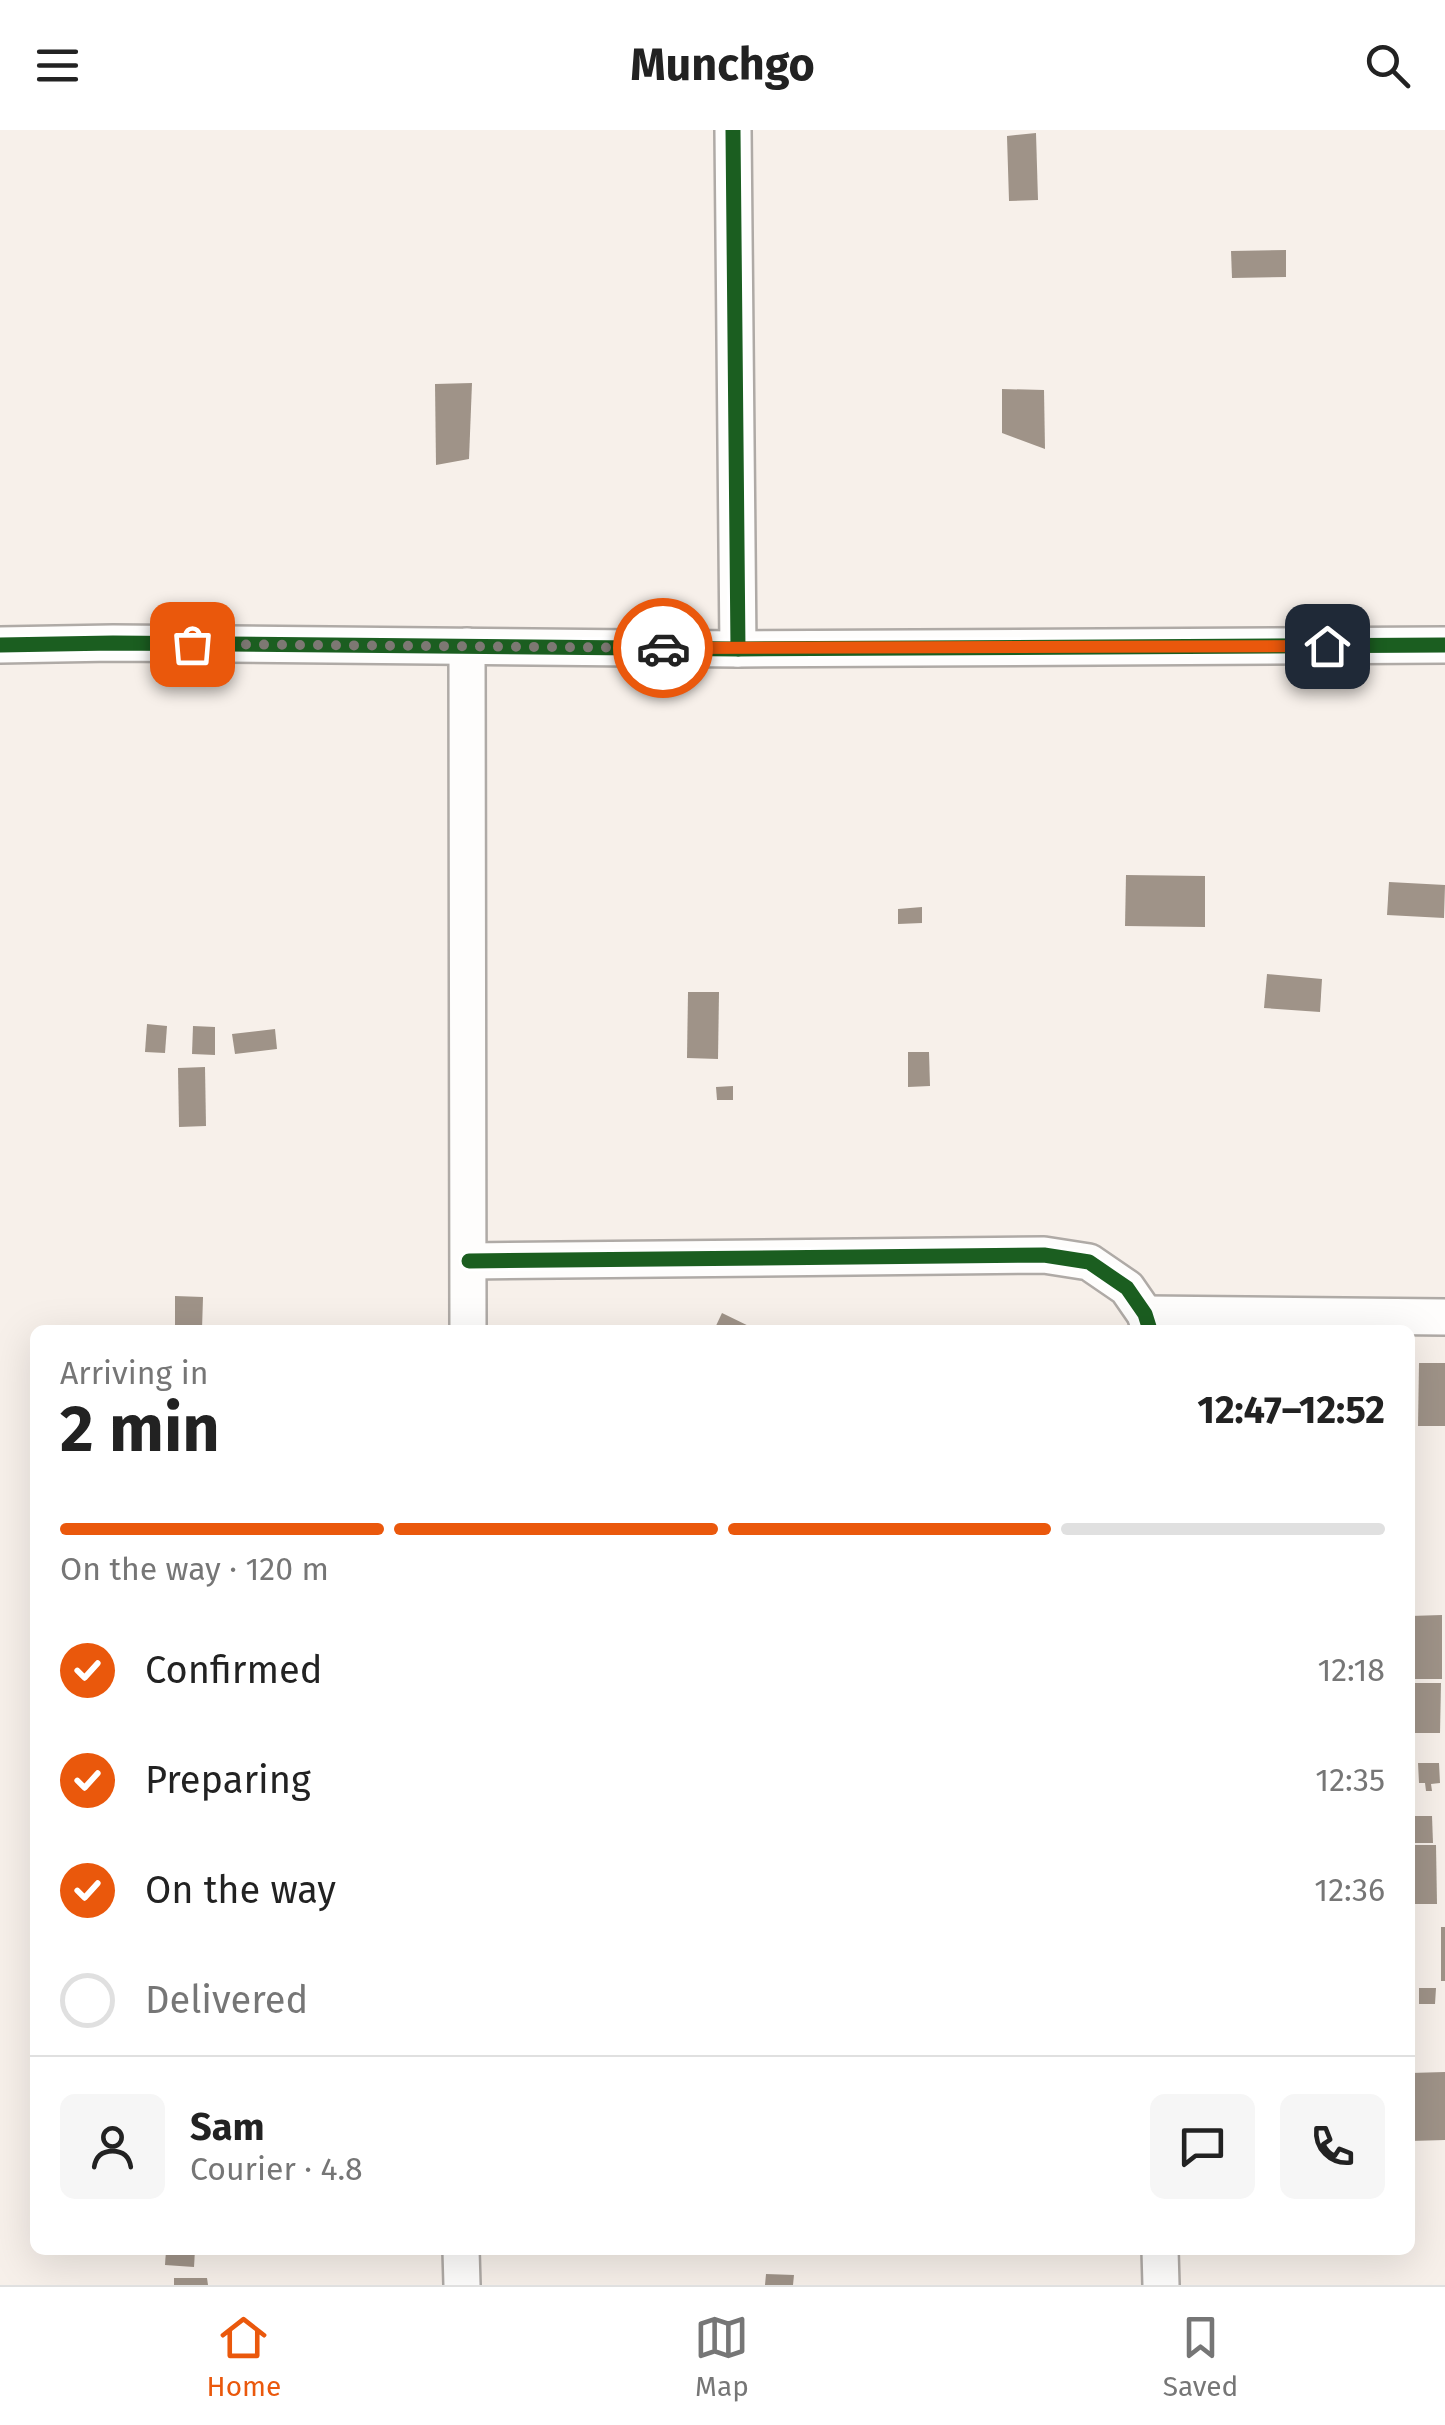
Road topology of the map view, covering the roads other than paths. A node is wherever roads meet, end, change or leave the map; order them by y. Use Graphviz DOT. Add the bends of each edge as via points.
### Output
graph roads {
  1 [pos="733,130"];
  2 [pos="0,644"];
  3 [pos="1445,644"];
  4 [pos="467,646"];
  5 [pos="738,649"];
  6 [pos="469,1261"];
  7 [pos="1445,1317"];
  8 [pos="1148,1322"];
  9 [pos="468,1325"];
  10 [pos="461,2255"];
  11 [pos="1160,2255"];
  12 [pos="462,2285"];
  13 [pos="1161,2285"];
  1 -- 5 [label="street"];
  2 -- 4 [label="street"];
  3 -- 5 [label="street"];
  4 -- 5 [label="street"];
  4 -- 6 [label="street"];
  6 -- 8 [label="street" via="1044,1255 1089,1262 1128,1288"];
  6 -- 9 [label="street"];
  7 -- 8 [label="street"];
  10 -- 12 [label="street"];
  11 -- 13 [label="street"];
}
